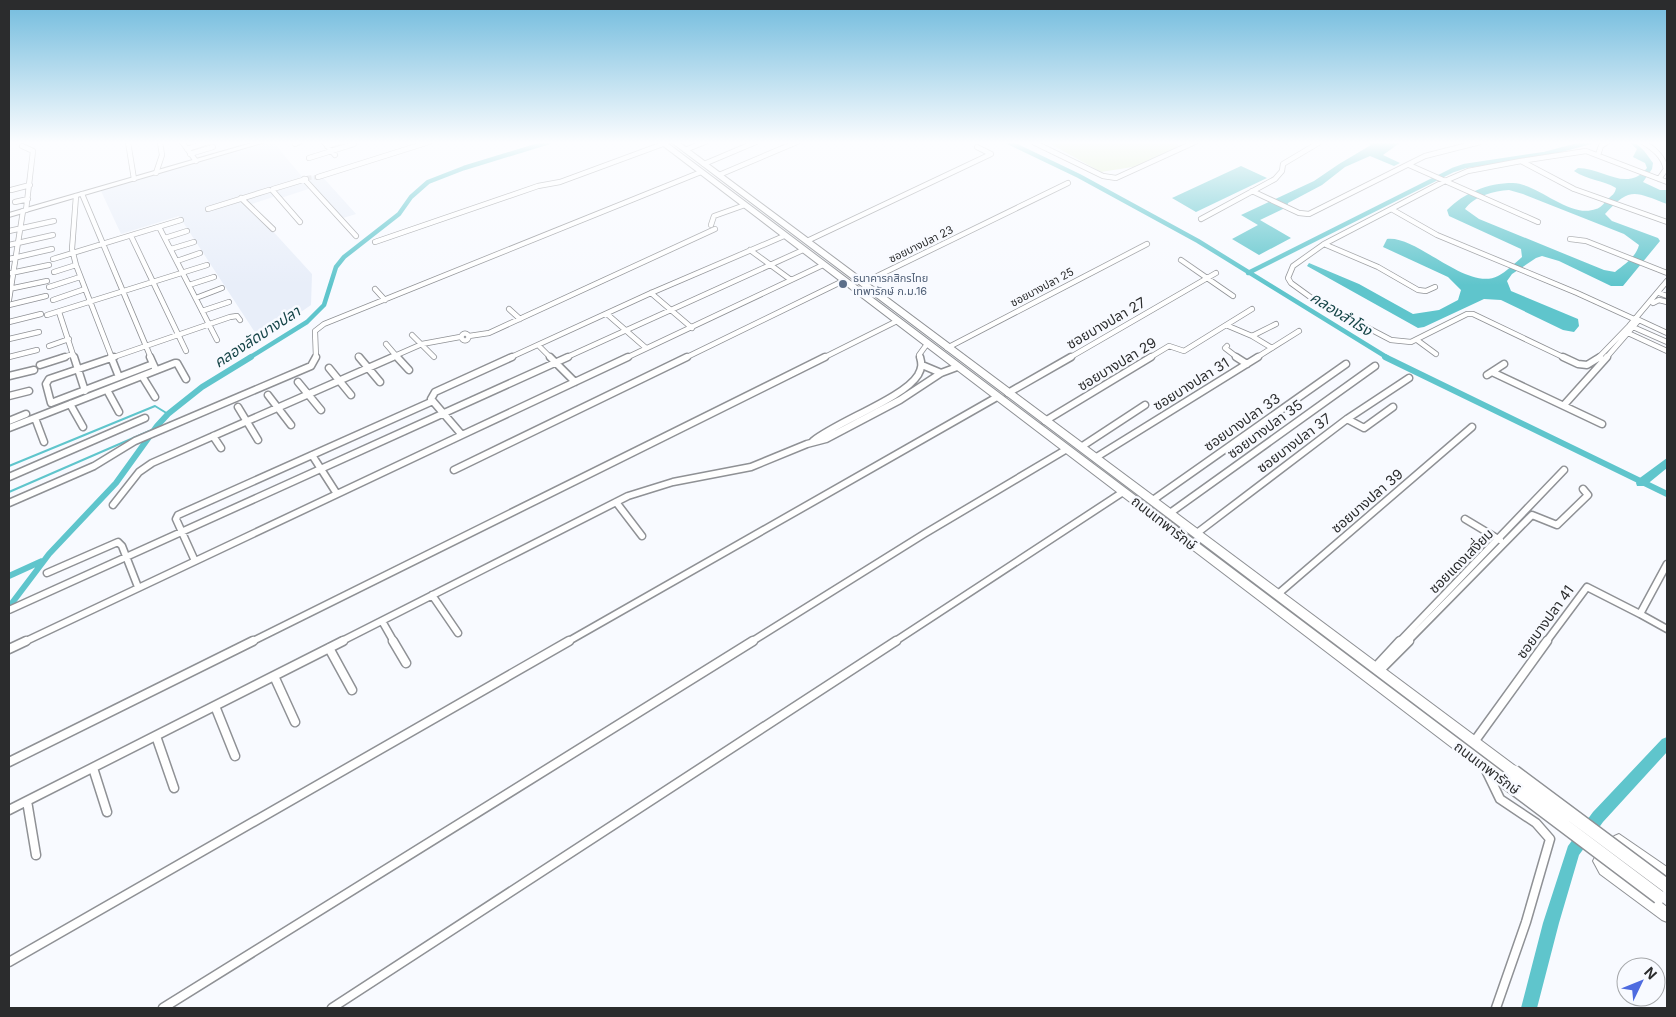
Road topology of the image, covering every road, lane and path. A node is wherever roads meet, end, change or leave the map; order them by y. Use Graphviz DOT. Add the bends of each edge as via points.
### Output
graph roads {
  1 [pos="29,189"];
  2 [pos="104,189"];
  3 [pos="315,189"];
  4 [pos="528,189"];
  5 [pos="650,189"];
  6 [pos="727,189"];
  7 [pos="737,189"];
  8 [pos="918,189"];
  9 [pos="1055,189"];
  10 [pos="1255,189"];
  11 [pos="1359,189"];
  12 [pos="1429,189"];
  13 [pos="1464,189"];
  14 [pos="1578,189"];
  15 [pos="272,190"];
  16 [pos="1252,191"];
  17 [pos="80,198"];
  18 [pos="241,198"];
  19 [pos="28,199"];
  20 [pos="15,202"];
  21 [pos="745,205"];
  22 [pos="208,209"];
  23 [pos="1393,210"];
  24 [pos="24,211"];
  25 [pos="9,215"];
  26 [pos="1201,219"];
  27 [pos="181,220"];
  28 [pos="54,221"];
  29 [pos="300,222"];
  30 [pos="1538,222"];
  31 [pos="1667,222"];
  32 [pos="160,227"];
  33 [pos="20,228"];
  34 [pos="273,229"];
  35 [pos="9,231"];
  36 [pos="187,231"];
  37 [pos="53,235"];
  38 [pos="131,236"];
  39 [pos="356,236"];
  40 [pos="784,236"];
  41 [pos="165,238"];
  42 [pos="1570,239"];
  43 [pos="194,242"];
  44 [pos="375,242"];
  45 [pos="18,243"];
  46 [pos="9,244"];
  47 [pos="102,244"];
  48 [pos="1147,244"];
  49 [pos="1324,244"];
  50 [pos="805,245"];
  51 [pos="52,249"];
  52 [pos="171,249"];
  53 [pos="750,250"];
  54 [pos="73,253"];
  55 [pos="200,253"];
  56 [pos="16,258"];
  57 [pos="9,259"];
  58 [pos="53,259"];
  59 [pos="1181,260"];
  60 [pos="177,261"];
  61 [pos="49,265"];
  62 [pos="76,265"];
  63 [pos="207,265"];
  64 [pos="770,265"];
  65 [pos="823,265"];
  66 [pos="54,272"];
  67 [pos="11,273"];
  68 [pos="183,273"];
  69 [pos="1216,273"];
  70 [pos="1667,273"];
  71 [pos="80,277"];
  72 [pos="214,277"];
  73 [pos="1208,278"];
  74 [pos="790,280"];
  75 [pos="47,281"];
  76 [pos="843,281"];
  77 [pos="1667,281"];
  78 [pos="154,282"];
  79 [pos="863,283"];
  80 [pos="189,285"];
  81 [pos="49,287"];
  82 [pos="1435,287"];
  83 [pos="222,288"];
  84 [pos="10,289"];
  85 [pos="85,289"];
  86 [pos="375,289"];
  87 [pos="123,292"];
  88 [pos="651,293"];
  89 [pos="1659,293"];
  90 [pos="46,296"];
  91 [pos="1233,296"];
  92 [pos="1667,296"];
  93 [pos="196,298"];
  94 [pos="9,300"];
  95 [pos="52,300"];
  96 [pos="385,300"];
  97 [pos="90,302"];
  98 [pos="229,302"];
  99 [pos="1667,302"];
  100 [pos="9,305"];
  101 [pos="509,309"];
  102 [pos="1252,309"];
  103 [pos="671,310"];
  104 [pos="202,311"];
  105 [pos="59,312"];
  106 [pos="41,314"];
  107 [pos="607,314"];
  108 [pos="47,316"];
  109 [pos="520,319"];
  110 [pos="240,320"];
  111 [pos="1636,320"];
  112 [pos="897,321"];
  113 [pos="9,322"];
  114 [pos="209,324"];
  115 [pos="1276,324"];
  116 [pos="1226,325"];
  117 [pos="1633,327"];
  118 [pos="692,328"];
  119 [pos="626,331"];
  120 [pos="1299,331"];
  121 [pos="40,332"];
  122 [pos="1628,333"];
  123 [pos="1667,333"];
  124 [pos="178,335"];
  125 [pos="412,335"];
  126 [pos="1252,336"];
  127 [pos="69,339"];
  128 [pos="9,340"];
  129 [pos="217,340"];
  130 [pos="1417,340"];
  131 [pos="1667,342"];
  132 [pos="386,344"];
  133 [pos="422,344"];
  134 [pos="927,344"];
  135 [pos="49,346"];
  136 [pos="145,346"];
  137 [pos="539,346"];
  138 [pos="1227,346"];
  139 [pos="646,348"];
  140 [pos="947,348"];
  141 [pos="1272,348"];
  142 [pos="37,350"];
  143 [pos="1667,351"];
  144 [pos="186,352"];
  145 [pos="73,354"];
  146 [pos="1436,354"];
  147 [pos="396,355"];
  148 [pos="358,356"];
  149 [pos="9,357"];
  150 [pos="434,357"];
  151 [pos="111,358"];
  152 [pos="556,362"];
  153 [pos="1248,364"];
  154 [pos="1346,364"];
  155 [pos="1504,364"];
  156 [pos="40,365"];
  157 [pos="922,365"];
  158 [pos="1375,366"];
  159 [pos="155,367"];
  160 [pos="957,367"];
  161 [pos="329,368"];
  162 [pos="368,368"];
  163 [pos="78,369"];
  164 [pos="34,370"];
  165 [pos="409,370"];
  166 [pos="941,373"];
  167 [pos="919,375"];
  168 [pos="9,376"];
  169 [pos="142,376"];
  170 [pos="119,378"];
  171 [pos="1409,378"];
  172 [pos="186,379"];
  173 [pos="930,379"];
  174 [pos="339,381"];
  175 [pos="298,382"];
  176 [pos="380,382"];
  177 [pos="575,382"];
  178 [pos="86,390"];
  179 [pos="108,390"];
  180 [pos="29,391"];
  181 [pos="1008,393"];
  182 [pos="308,394"];
  183 [pos="268,395"];
  184 [pos="351,395"];
  185 [pos="9,396"];
  186 [pos="155,397"];
  187 [pos="997,397"];
  188 [pos="433,401"];
  189 [pos="70,404"];
  190 [pos="1145,405"];
  191 [pos="1564,405"];
  192 [pos="1027,407"];
  193 [pos="1393,407"];
  194 [pos="238,408"];
  195 [pos="278,408"];
  196 [pos="321,410"];
  197 [pos="119,412"];
  198 [pos="444,412"];
  199 [pos="1018,413"];
  200 [pos="26,414"];
  201 [pos="35,418"];
  202 [pos="145,418"];
  203 [pos="1347,419"];
  204 [pos="9,420"];
  205 [pos="1045,421"];
  206 [pos="246,422"];
  207 [pos="1602,424"];
  208 [pos="290,425"];
  209 [pos="83,427"];
  210 [pos="1472,427"];
  211 [pos="9,428"];
  212 [pos="462,435"];
  213 [pos="213,436"];
  214 [pos="258,440"];
  215 [pos="135,441"];
  216 [pos="814,441"];
  217 [pos="44,442"];
  218 [pos="1080,447"];
  219 [pos="221,448"];
  220 [pos="1067,449"];
  221 [pos="312,455"];
  222 [pos="1095,458"];
  223 [pos="320,469"];
  224 [pos="454,470"];
  225 [pos="1564,470"];
  226 [pos="9,477"];
  227 [pos="1583,489"];
  228 [pos="1123,492"];
  229 [pos="337,494"];
  230 [pos="1152,500"];
  231 [pos="616,502"];
  232 [pos="9,503"];
  233 [pos="113,505"];
  234 [pos="1170,513"];
  235 [pos="1465,519"];
  236 [pos="181,532"];
  237 [pos="1197,533"];
  238 [pos="642,536"];
  239 [pos="1500,540"];
  240 [pos="126,557"];
  241 [pos="195,561"];
  242 [pos="1667,564"];
  243 [pos="47,574"];
  244 [pos="138,587"];
  245 [pos="1278,594"];
  246 [pos="432,595"];
  247 [pos="12,609"];
  248 [pos="1640,614"];
  249 [pos="382,621"];
  250 [pos="1667,629"];
  251 [pos="458,633"];
  252 [pos="329,648"];
  253 [pos="9,649"];
  254 [pos="406,663"];
  255 [pos="1377,670"];
  256 [pos="274,676"];
  257 [pos="352,690"];
  258 [pos="215,706"];
  259 [pos="295,722"];
  260 [pos="156,736"];
  261 [pos="1474,742"];
  262 [pos="235,756"];
  263 [pos="9,762"];
  264 [pos="1484,765"];
  265 [pos="93,768"];
  266 [pos="1510,777"];
  267 [pos="174,788"];
  268 [pos="27,801"];
  269 [pos="9,810"];
  270 [pos="107,812"];
  271 [pos="36,854"];
  272 [pos="1667,875"];
  273 [pos="1665,893"];
  274 [pos="1667,915"];
  275 [pos="9,962"];
  276 [pos="163,1008"];
  277 [pos="332,1008"];
  278 [pos="1496,1008"];
  1 -- 19 [label="street"];
  2 -- 17 [label="street"];
  3 -- 39 [label="street"];
  4 -- 44 [label="street"];
  5 -- 96 [label="street"];
  6 -- 21 [label="main road, ถนนเทพารักษ์"];
  7 -- 50 [label="main road, ถนนเทพารักษ์"];
  8 -- 50 [label="street"];
  9 -- 79 [label="street, ซอยบางปลา 23"];
  10 -- 16 [label="street"];
  11 -- 16 [label="street" via="1309,214 1299,213"];
  12 -- 23 [label="street"];
  13 -- 30 [label="street"];
  14 -- 31 [label="street"];
  15 -- 18 [label="street"];
  15 -- 29 [label="street"];
  16 -- 26 [label="street"];
  17 -- 24 [label="street"];
  17 -- 47 [label="street"];
  17 -- 54 [label="street"];
  18 -- 22 [label="street"];
  18 -- 34 [label="street"];
  19 -- 20 [label="street"];
  19 -- 24 [label="street"];
  21 -- 40 [label="main road, ถนนเทพารักษ์"];
  21 -- 109 [label="street" via="722,214 713,226"];
  23 -- 49 [label="street"];
  23 -- 111 [label="street" via="1436,235"];
  24 -- 25 [label="street"];
  24 -- 33 [label="street"];
  27 -- 32 [label="street"];
  28 -- 33 [label="street"];
  32 -- 38 [label="street"];
  32 -- 41 [label="street"];
  33 -- 35 [label="street"];
  33 -- 45 [label="street"];
  36 -- 41 [label="street"];
  37 -- 45 [label="street"];
  38 -- 47 [label="street"];
  38 -- 78 [label="street"];
  40 -- 50 [label="main road, ถนนเทพารักษ์"];
  40 -- 53 [label="street"];
  41 -- 52 [label="street"];
  42 -- 70 [label="street" via="1583,240"];
  43 -- 52 [label="street"];
  45 -- 46 [label="street"];
  45 -- 56 [label="street"];
  47 -- 54 [label="street"];
  47 -- 87 [label="street"];
  48 -- 140 [label="street, ซอยบางปลา 25"];
  49 -- 82 [label="street" via="1378,267 1418,290"];
  49 -- 130 [label="street" via="1293,266 1288,274 1291,283 1313,299 1384,338 1405,342"];
  50 -- 64 [label="street"];
  50 -- 65 [label="main road, ถนนเทพารักษ์"];
  50 -- 79 [label="main road, ถนนเทพารักษ์"];
  51 -- 56 [label="street"];
  52 -- 60 [label="street"];
  53 -- 64 [label="street"];
  53 -- 88 [label="street"];
  54 -- 58 [label="street"];
  54 -- 62 [label="street"];
  55 -- 60 [label="street"];
  56 -- 57 [label="street"];
  56 -- 67 [label="street"];
  59 -- 73 [label="street"];
  60 -- 68 [label="street"];
  61 -- 67 [label="street"];
  62 -- 66 [label="street"];
  62 -- 71 [label="street"];
  63 -- 68 [label="street"];
  64 -- 74 [label="street"];
  64 -- 103 [label="street"];
  65 -- 74 [label="street"];
  65 -- 76 [label="main road, ถนนเทพารักษ์"];
  67 -- 84 [label="street"];
  68 -- 78 [label="street"];
  68 -- 80 [label="street"];
  69 -- 73 [label="street, ซอยบางปลา 27"];
  71 -- 81 [label="street"];
  71 -- 85 [label="street"];
  72 -- 80 [label="street"];
  73 -- 91 [label="street"];
  73 -- 181 [label="street, ซอยบางปลา 27"];
  74 -- 118 [label="street"];
  75 -- 84 [label="street"];
  76 -- 112 [label="main road, ถนนเทพารักษ์"];
  76 -- 224 [label="street"];
  77 -- 89 [label="street"];
  78 -- 87 [label="street"];
  78 -- 124 [label="street"];
  79 -- 140 [label="main road, ถนนเทพารักษ์"];
  80 -- 93 [label="street"];
  83 -- 93 [label="street"];
  84 -- 94 [label="street"];
  85 -- 95 [label="street"];
  85 -- 97 [label="street"];
  86 -- 96 [label="street"];
  87 -- 97 [label="street"];
  87 -- 136 [label="street"];
  88 -- 103 [label="street"];
  88 -- 107 [label="street"];
  89 -- 92 [label="street"];
  89 -- 111 [label="street"];
  90 -- 100 [label="street"];
  93 -- 104 [label="street"];
  96 -- 215 [label="street" via="319,326 316,331 316,359 311,366"];
  97 -- 105 [label="street"];
  97 -- 151 [label="street"];
  98 -- 104 [label="street"];
  99 -- 111 [label="street" via="1656,300"];
  101 -- 109 [label="street"];
  102 -- 116 [label="street, ซอยบางปลา 29"];
  103 -- 118 [label="street"];
  103 -- 119 [label="street"];
  104 -- 114 [label="street"];
  105 -- 108 [label="street"];
  105 -- 127 [label="street"];
  106 -- 113 [label="street"];
  107 -- 119 [label="street"];
  107 -- 137 [label="street"];
  109 -- 133 [label="street" via="465,339 460,337"];
  110 -- 114 [label="street" via="234,316"];
  111 -- 117 [label="street"];
  111 -- 123 [label="street"];
  111 -- 130 [label="street" via="1587,366 1473,314 1467,314"];
  112 -- 134 [label="main road, ถนนเทพารักษ์"];
  112 -- 263 [label="street"];
  114 -- 124 [label="street"];
  114 -- 129 [label="street"];
  115 -- 126 [label="street"];
  116 -- 126 [label="street"];
  116 -- 205 [label="street, ซอยบางปลา 29" via="1184,351 1169,346"];
  117 -- 122 [label="street"];
  117 -- 131 [label="street"];
  118 -- 139 [label="street"];
  119 -- 139 [label="street"];
  119 -- 152 [label="street"];
  120 -- 141 [label="street, ซอยบางปลา 31"];
  121 -- 128 [label="street"];
  122 -- 143 [label="street"];
  122 -- 191 [label="street"];
  124 -- 136 [label="street"];
  124 -- 144 [label="street"];
  125 -- 133 [label="street"];
  126 -- 141 [label="street"];
  127 -- 135 [label="street"];
  127 -- 145 [label="street"];
  130 -- 146 [label="street"];
  132 -- 147 [label="street"];
  133 -- 147 [label="street"];
  133 -- 150 [label="street"];
  134 -- 157 [label="street" via="919,355"];
  134 -- 160 [label="main road, ถนนเทพารักษ์"];
  136 -- 151 [label="street"];
  136 -- 159 [label="street"];
  137 -- 152 [label="street"];
  137 -- 188 [label="street" via="435,392 431,396"];
  138 -- 153 [label="street" via="1227,351"];
  139 -- 177 [label="street"];
  140 -- 181 [label="main road, ถนนเทพารักษ์"];
  141 -- 153 [label="street, ซอยบางปลา 31"];
  142 -- 149 [label="street"];
  145 -- 156 [label="street"];
  145 -- 163 [label="street"];
  147 -- 162 [label="street"];
  147 -- 165 [label="street"];
  148 -- 162 [label="street"];
  151 -- 163 [label="street"];
  151 -- 170 [label="street"];
  152 -- 177 [label="street"];
  152 -- 198 [label="street"];
  153 -- 222 [label="street, ซอยบางปลา 31"];
  154 -- 230 [label="street, ซอยบางปลา 33"];
  155 -- 191 [label="street" via="1489,374"];
  157 -- 166 [label="street"];
  157 -- 167 [label="street"];
  158 -- 234 [label="street, ซอยบางปลา 35"];
  159 -- 169 [label="street"];
  159 -- 170 [label="street"];
  159 -- 172 [label="street" via="177,363"];
  160 -- 166 [label="street"];
  160 -- 187 [label="main road, ถนนเทพารักษ์"];
  161 -- 174 [label="street"];
  162 -- 174 [label="street"];
  162 -- 176 [label="street"];
  163 -- 178 [label="street"];
  163 -- 178 [label="street" via="47,381 51,403"];
  164 -- 168 [label="street"];
  166 -- 173 [label="street"];
  167 -- 173 [label="street"];
  167 -- 216 [label="street" via="899,392 828,429"];
  169 -- 179 [label="street"];
  169 -- 186 [label="street"];
  170 -- 178 [label="street"];
  171 -- 203 [label="street, ซอยบางปลา 37"];
  173 -- 216 [label="street" via="900,400 844,430"];
  174 -- 182 [label="street"];
  174 -- 184 [label="street"];
  175 -- 182 [label="street"];
  177 -- 212 [label="street"];
  179 -- 189 [label="street"];
  179 -- 197 [label="street"];
  180 -- 185 [label="street"];
  181 -- 192 [label="main road, ถนนเทพารักษ์"];
  182 -- 195 [label="street"];
  182 -- 196 [label="street"];
  183 -- 195 [label="street"];
  187 -- 199 [label="main road, ถนนเทพารักษ์"];
  187 -- 275 [label="street"];
  188 -- 198 [label="street"];
  188 -- 221 [label="street"];
  189 -- 201 [label="street"];
  189 -- 209 [label="street"];
  190 -- 218 [label="street"];
  191 -- 207 [label="street"];
  192 -- 199 [label="main road"];
  192 -- 205 [label="main road, ถนนเทพารักษ์"];
  193 -- 203 [label="street" via="1364,428"];
  194 -- 206 [label="street"];
  195 -- 206 [label="street"];
  195 -- 208 [label="street"];
  198 -- 212 [label="street"];
  198 -- 223 [label="street"];
  199 -- 220 [label="main road, ถนนเทพารักษ์"];
  200 -- 204 [label="street"];
  201 -- 211 [label="street"];
  201 -- 217 [label="street"];
  202 -- 226 [label="street"];
  203 -- 237 [label="street, ซอยบางปลา 37"];
  205 -- 218 [label="main road, ถนนเทพารักษ์"];
  206 -- 213 [label="street"];
  206 -- 214 [label="street"];
  210 -- 245 [label="street, ซอยบางปลา 39"];
  212 -- 229 [label="street"];
  213 -- 219 [label="street"];
  213 -- 233 [label="street" via="143,468"];
  215 -- 232 [label="street" via="94,466"];
  216 -- 231 [label="street" via="752,466 660,485"];
  218 -- 222 [label="main road, ถนนเทพารักษ์"];
  220 -- 228 [label="main road, ถนนเทพารักษ์"];
  220 -- 276 [label="street" via="924,534"];
  221 -- 223 [label="street"];
  221 -- 236 [label="street" via="178,515 176,519"];
  222 -- 230 [label="main road, ถนนเทพารักษ์"];
  223 -- 229 [label="street"];
  223 -- 236 [label="street"];
  225 -- 239 [label="street, ซอยแดงเสงี่ยม"];
  227 -- 255 [label="street" via="1588,495 1557,525 1532,515"];
  228 -- 264 [label="main road, ถนนเทพารักษ์"];
  228 -- 277 [label="street"];
  229 -- 241 [label="street"];
  230 -- 234 [label="main road, ถนนเทพารักษ์"];
  231 -- 238 [label="street"];
  231 -- 246 [label="street"];
  234 -- 237 [label="main road, ถนนเทพารักษ์"];
  235 -- 239 [label="street"];
  236 -- 240 [label="street"];
  236 -- 241 [label="street"];
  237 -- 245 [label="main road, ถนนเทพารักษ์"];
  239 -- 255 [label="street, ซอยแดงเสงี่ยม" via="1432,608"];
  240 -- 243 [label="street" via="120,543 114,543"];
  240 -- 244 [label="street"];
  240 -- 247 [label="street"];
  241 -- 244 [label="street"];
  242 -- 248 [label="street"];
  244 -- 253 [label="street"];
  245 -- 255 [label="main road, ถนนเทพารักษ์"];
  246 -- 249 [label="street"];
  246 -- 251 [label="street"];
  248 -- 250 [label="street"];
  248 -- 261 [label="street, ซอยบางปลา 41" via="1592,589 1584,589"];
  249 -- 252 [label="street"];
  249 -- 254 [label="street"];
  252 -- 256 [label="street"];
  252 -- 257 [label="street"];
  255 -- 261 [label="main road, ถนนเทพารักษ์"];
  256 -- 258 [label="street"];
  256 -- 259 [label="street"];
  258 -- 260 [label="street"];
  258 -- 262 [label="street"];
  260 -- 265 [label="street"];
  260 -- 267 [label="street"];
  261 -- 266 [label="main road, ถนนเทพารักษ์"];
  264 -- 266 [label="main road, ถนนเทพารักษ์"];
  264 -- 278 [label="street" via="1500,799 1536,823 1550,839"];
  265 -- 268 [label="street"];
  265 -- 270 [label="street"];
  266 -- 273 [label="main road, ถนนเทพารักษ์, bridge"];
  268 -- 269 [label="street"];
  268 -- 271 [label="street"];
  272 -- 274 [label="main road" via="1619,840 1600,861 1605,869"];
}
